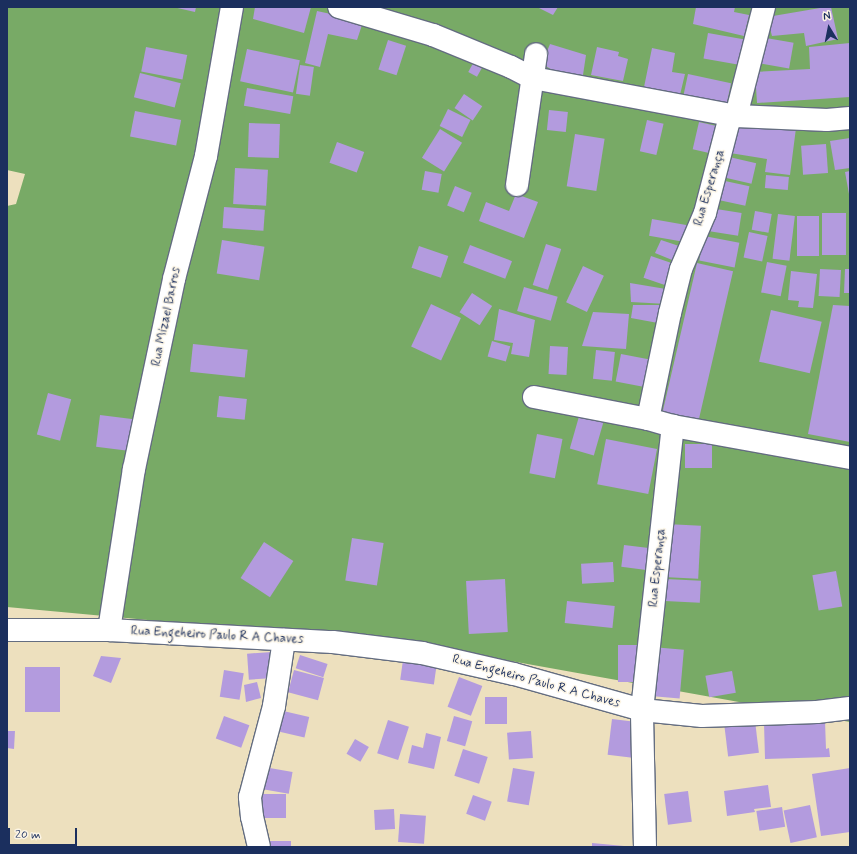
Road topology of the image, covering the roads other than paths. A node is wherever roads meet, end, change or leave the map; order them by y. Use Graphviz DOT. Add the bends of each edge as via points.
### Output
graph roads {
  1 [pos="232,7"];
  2 [pos="339,7"];
  3 [pos="764,7"];
  4 [pos="536,54"];
  5 [pos="533,78"];
  6 [pos="736,116"];
  7 [pos="850,118"];
  8 [pos="517,185"];
  9 [pos="534,397"];
  10 [pos="648,418"];
  11 [pos="673,426"];
  12 [pos="850,458"];
  13 [pos="7,630"];
  14 [pos="109,630"];
  15 [pos="284,640"];
  16 [pos="850,708"];
  17 [pos="642,710"];
  18 [pos="259,847"];
  19 [pos="645,847"];
  1 -- 14 [label="street, Rua Mizael Barros" via="206,156 174,279 134,469"];
  2 -- 5 [label="street" via="434,35"];
  3 -- 6 [label="street, Rua Esperança"];
  4 -- 5 [label="street"];
  5 -- 6 [label="street"];
  5 -- 8 [label="street"];
  6 -- 7 [label="street" via="827,120"];
  6 -- 10 [label="street, Rua Esperança" via="729,120 705,213 681,269"];
  9 -- 10 [label="street"];
  10 -- 11 [label="street"];
  11 -- 12 [label="street"];
  11 -- 17 [label="street, Rua Esperança"];
  13 -- 14 [label="street, Rua Engeheiro Paulo R A Chaves"];
  14 -- 15 [label="street, Rua Engeheiro Paulo R A Chaves"];
  15 -- 17 [label="street, Rua Engeheiro Paulo R A Chaves" via="333,642 422,654 514,674"];
  15 -- 18 [label="street" via="274,706 250,797"];
  16 -- 17 [label="street, Rua Engeheiro Paulo R A Chaves" via="817,712 702,716"];
  17 -- 19 [label="street, Rua Esperança"];
}
